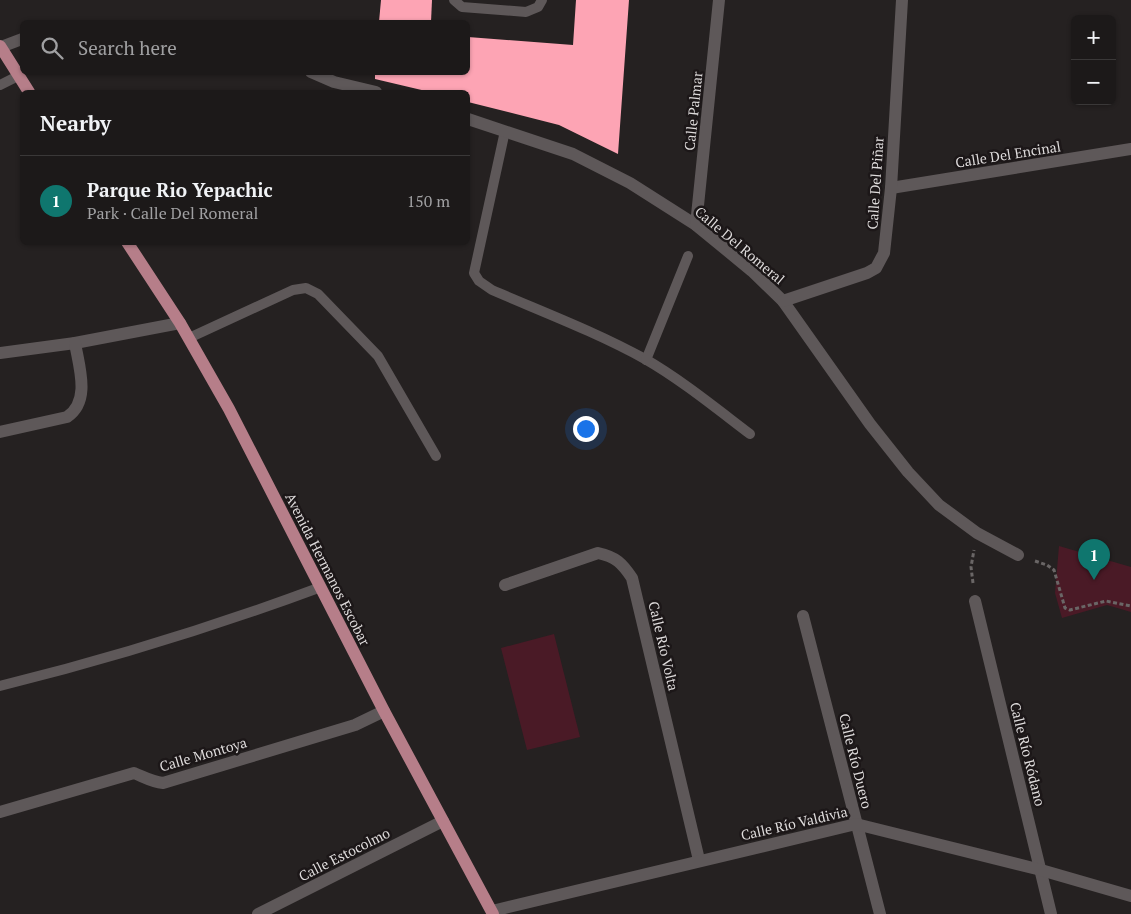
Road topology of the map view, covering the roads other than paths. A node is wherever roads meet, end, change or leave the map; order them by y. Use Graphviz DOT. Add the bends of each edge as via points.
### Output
graph roads {
  1 [pos="454,0"];
  2 [pos="542,0"];
  3 [pos="719,0"];
  4 [pos="904,0"];
  5 [pos="20,40"];
  6 [pos="0,46"];
  7 [pos="318,75"];
  8 [pos="18,76"];
  9 [pos="0,85"];
  10 [pos="28,90"];
  11 [pos="368,90"];
  12 [pos="470,120"];
  13 [pos="504,131"];
  14 [pos="1131,149"];
  15 [pos="891,188"];
  16 [pos="696,224"];
  17 [pos="129,245"];
  18 [pos="688,256"];
  19 [pos="782,301"];
  20 [pos="180,323"];
  21 [pos="189,338"];
  22 [pos="75,343"];
  23 [pos="0,353"];
  24 [pos="646,360"];
  25 [pos="0,432"];
  26 [pos="750,434"];
  27 [pos="436,456"];
  28 [pos="1018,555"];
  29 [pos="505,585"];
  30 [pos="321,588"];
  31 [pos="975,601"];
  32 [pos="804,616"];
  33 [pos="0,686"];
  34 [pos="384,711"];
  35 [pos="0,812"];
  36 [pos="443,821"];
  37 [pos="856,824"];
  38 [pos="699,860"];
  39 [pos="1041,870"];
  40 [pos="1131,896"];
  41 [pos="492,912"];
  42 [pos="258,914"];
  43 [pos="880,914"];
  44 [pos="1051,914"];
  1 -- 2 [label="lane" via="462,7 526,12 538,7"];
  3 -- 16 [label="street, Calle Palmar"];
  4 -- 15 [label="street, Calle Del Piñar"];
  5 -- 6 [label="street"];
  6 -- 8 [label="main road"];
  7 -- 11 [label="street"];
  8 -- 9 [label="lane"];
  8 -- 10 [label="main road"];
  12 -- 13 [label="street, Calle Del Romeral"];
  13 -- 16 [label="street, Calle Del Romeral" via="573,154 630,183"];
  13 -- 24 [label="lane" via="474,273 492,290 595,334"];
  14 -- 15 [label="street, Calle Del Encinal"];
  15 -- 19 [label="street, Calle Del Piñar" via="884,252 876,268"];
  16 -- 19 [label="street, Calle Del Romeral"];
  17 -- 20 [label="main road, Avenida Hermanos Escobar"];
  18 -- 24 [label="lane"];
  19 -- 28 [label="street, Calle Del Romeral" via="908,472 939,505 977,533"];
  20 -- 21 [label="main road, Avenida Hermanos Escobar"];
  20 -- 22 [label="street"];
  21 -- 27 [label="lane" via="293,290 306,288 318,294 378,356"];
  21 -- 30 [label="main road, Avenida Hermanos Escobar" via="229,408"];
  22 -- 23 [label="street"];
  22 -- 25 [label="street" via="82,388 74,412 67,417"];
  24 -- 26 [label="lane"];
  29 -- 38 [label="street, Calle Río Volta" via="598,553 623,564 632,578"];
  30 -- 33 [label="lane" via="150,645"];
  30 -- 34 [label="main road, Avenida Hermanos Escobar"];
  31 -- 39 [label="street, Calle Río Ródano"];
  32 -- 37 [label="street, Calle Río Duero"];
  34 -- 35 [label="street, Calle Montoya" via="355,725 163,783 134,773"];
  34 -- 36 [label="main road, Avenida Hermanos Escobar"];
  36 -- 41 [label="main road, Avenida Hermanos Escobar"];
  36 -- 42 [label="street, Calle Estocolmo"];
  37 -- 38 [label="street, Calle Río Valdivia"];
  37 -- 39 [label="street, Calle Río Valdivia"];
  37 -- 43 [label="street, Calle Río Duero"];
  38 -- 41 [label="street, Calle Río Valdivia"];
  39 -- 40 [label="street, Calle Río Valdivia"];
  39 -- 44 [label="street, Calle Río Ródano"];
}
